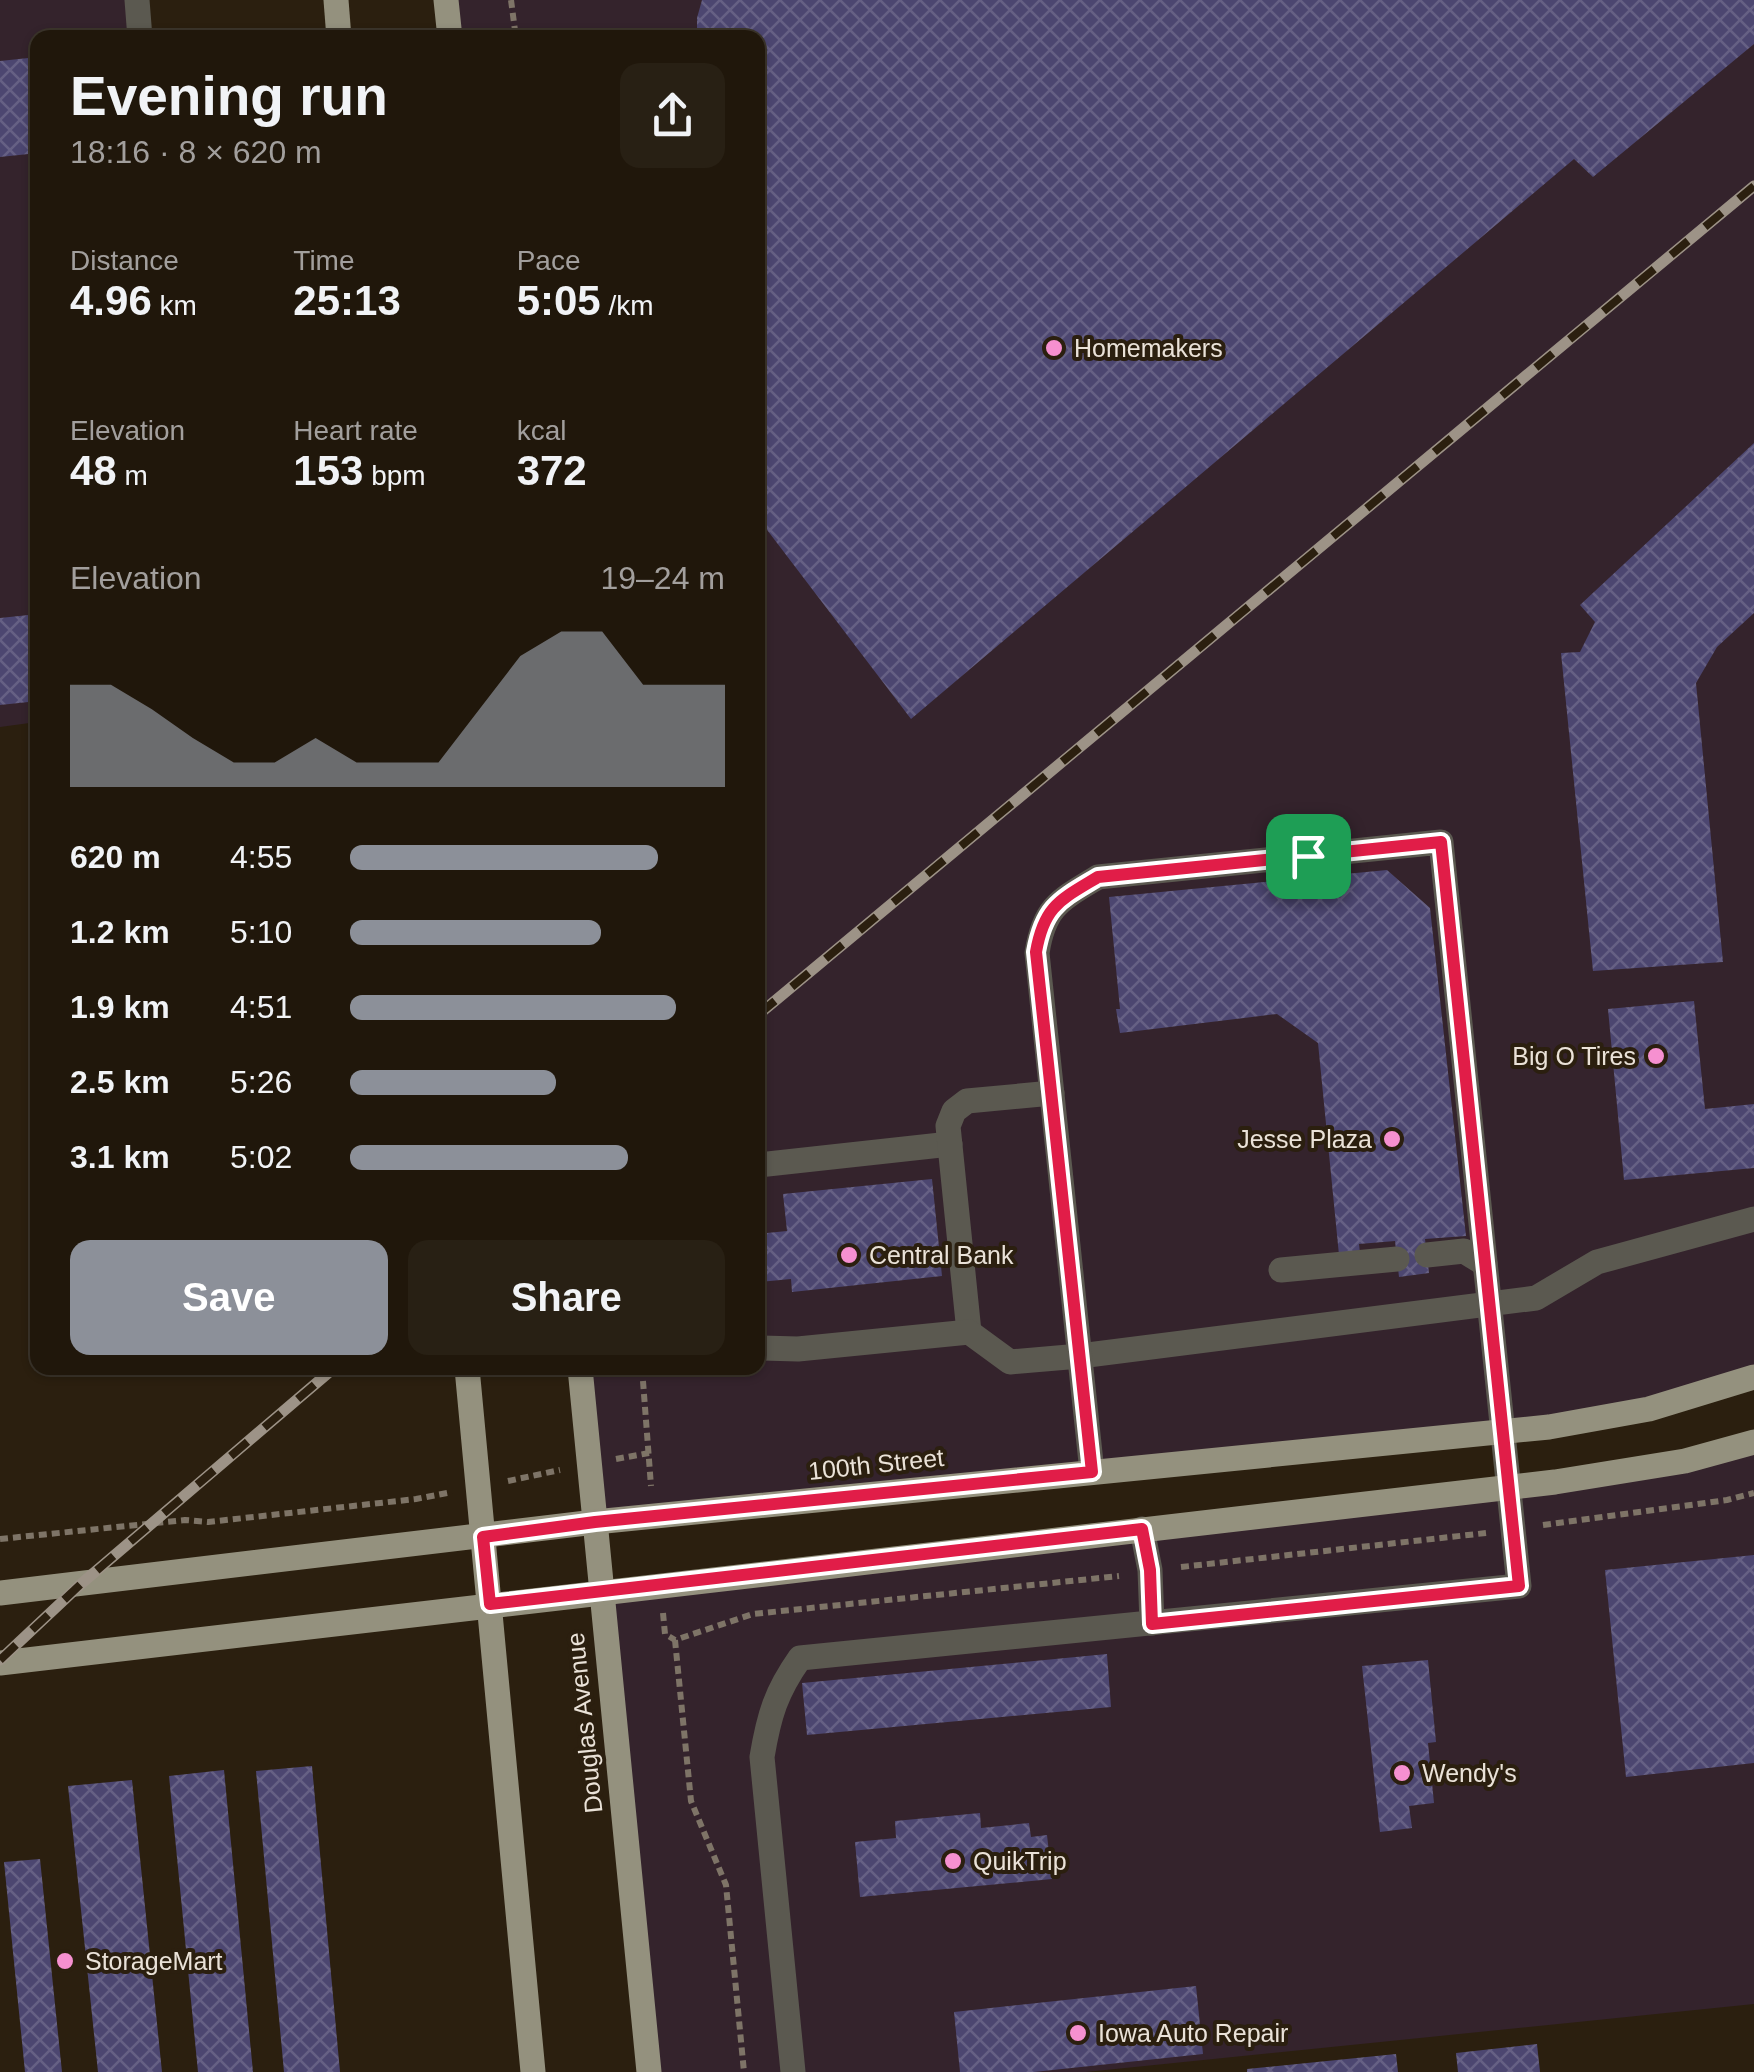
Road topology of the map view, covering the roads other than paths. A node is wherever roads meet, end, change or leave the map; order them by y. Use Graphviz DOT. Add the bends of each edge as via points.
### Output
graph roads {
  1 [pos="137,0"];
  2 [pos="336,0"];
  3 [pos="446,0"];
  4 [pos="139,30"];
  5 [pos="338,30"];
  6 [pos="449,30"];
  7 [pos="1052,1092"];
  8 [pos="950,1144"];
  9 [pos="765,1163"];
  10 [pos="1754,1219"];
  11 [pos="1427,1256"];
  12 [pos="1397,1258"];
  13 [pos="1485,1264"];
  14 [pos="1281,1270"];
  15 [pos="1489,1303"];
  16 [pos="969,1332"];
  17 [pos="765,1348"];
  18 [pos="1080,1356"];
  19 [pos="468,1375"];
  20 [pos="581,1375"];
  21 [pos="1754,1378"];
  22 [pos="1502,1432"];
  23 [pos="1754,1442"];
  24 [pos="1092,1472"];
  25 [pos="1508,1487"];
  26 [pos="595,1522"];
  27 [pos="1142,1529"];
  28 [pos="483,1537"];
  29 [pos="0,1592"];
  30 [pos="602,1592"];
  31 [pos="490,1604"];
  32 [pos="1152,1624"];
  33 [pos="0,1663"];
  34 [pos="534,2072"];
  35 [pos="649,2072"];
  36 [pos="793,2072"];
  1 -- 4 [label="street"];
  2 -- 5 [label="main road"];
  3 -- 6 [label="main road"];
  7 -- 8 [label="street" via="967,1102 954,1111"];
  7 -- 13 [label="street" via="1036,952 1041,923 1071,893 1098,877 1441,842"];
  7 -- 18 [label="street"];
  8 -- 9 [label="street"];
  8 -- 16 [label="street"];
  10 -- 15 [label="street" via="1597,1262 1536,1298"];
  11 -- 13 [label="street" via="1464,1250"];
  12 -- 14 [label="street"];
  13 -- 15 [label="street"];
  15 -- 18 [label="street"];
  15 -- 22 [label="street"];
  16 -- 17 [label="street"];
  16 -- 18 [label="street" via="1010,1362"];
  18 -- 24 [label="street"];
  19 -- 28 [label="main road"];
  20 -- 26 [label="main road, Douglas Avenue"];
  21 -- 22 [label="main road, 100th Street" via="1649,1409"];
  22 -- 24 [label="main road, 100th Street"];
  22 -- 25 [label="street"];
  23 -- 25 [label="main road" via="1686,1461"];
  24 -- 26 [label="main road, 100th Street"];
  25 -- 27 [label="main road"];
  25 -- 32 [label="street" via="1519,1586"];
  26 -- 28 [label="main road, 100th Street"];
  26 -- 30 [label="main road, Douglas Avenue"];
  27 -- 30 [label="main road"];
  27 -- 32 [label="street"];
  28 -- 29 [label="main road, 100th Street"];
  28 -- 31 [label="main road"];
  30 -- 31 [label="main road"];
  30 -- 35 [label="main road, Douglas Avenue"];
  31 -- 33 [label="main road"];
  31 -- 34 [label="main road"];
  32 -- 36 [label="street" via="800,1658 780,1686 762,1757"];
}
